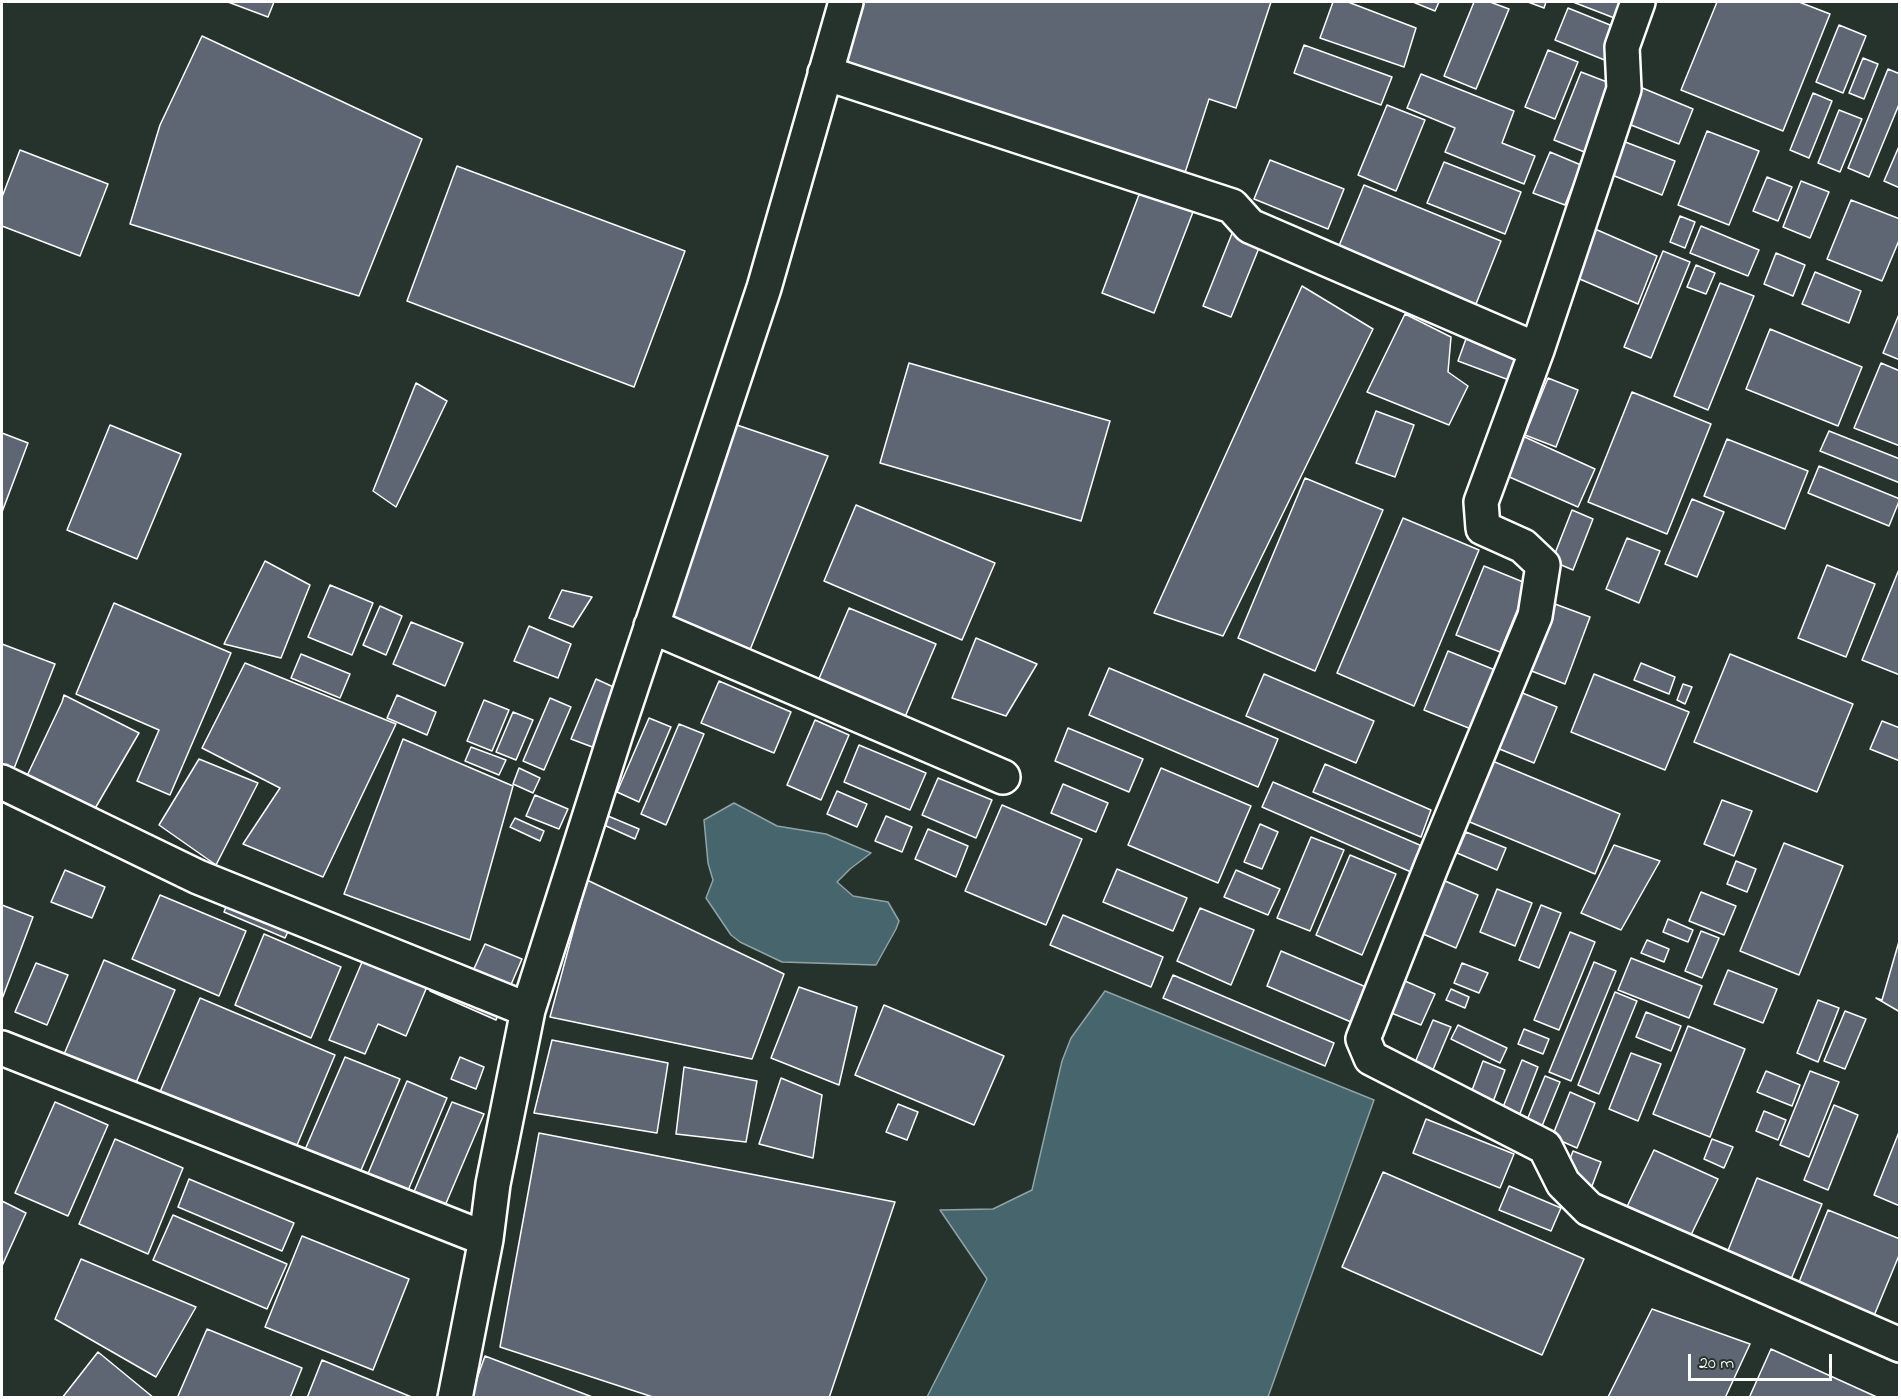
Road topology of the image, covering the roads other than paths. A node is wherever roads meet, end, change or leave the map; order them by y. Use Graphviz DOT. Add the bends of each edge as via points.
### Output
graph roads {
  1 [pos="846,2"];
  2 [pos="1638,2"];
  3 [pos="825,73"];
  4 [pos="1537,350"];
  5 [pos="651,626"];
  6 [pos="1003,777"];
  7 [pos="2,782"];
  8 [pos="528,1010"];
  9 [pos="2,1048"];
  10 [pos="486,1239"];
  11 [pos="1899,1345"];
  12 [pos="455,1398"];
  1 -- 3 [label="street"];
  2 -- 4 [label="street" via="1622,47 1624,89"];
  3 -- 4 [label="street" via="1232,206 1251,226"];
  3 -- 5 [label="street" via="764,288"];
  4 -- 11 [label="street" via="1481,502 1483,528 1523,546 1543,566 1535,616 1363,1039 1371,1058 1545,1147 1563,1183 1589,1209"];
  5 -- 6 [label="street"];
  5 -- 8 [label="street"];
  7 -- 8 [label="street" via="198,877"];
  8 -- 10 [label="street"];
  9 -- 10 [label="street"];
  10 -- 12 [label="street"];
}
